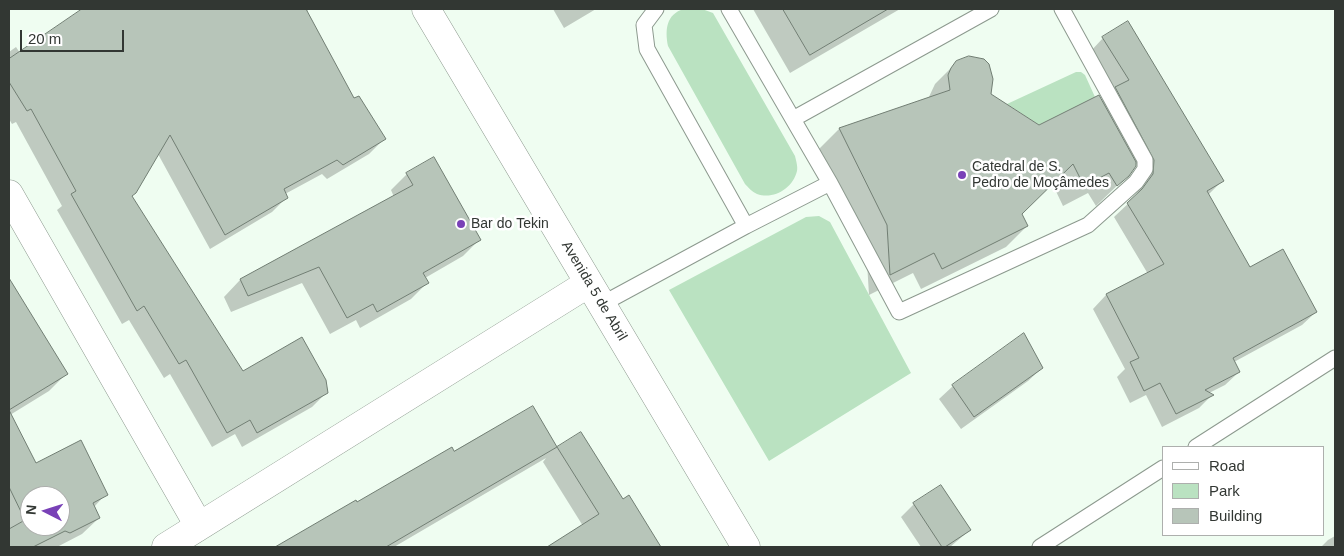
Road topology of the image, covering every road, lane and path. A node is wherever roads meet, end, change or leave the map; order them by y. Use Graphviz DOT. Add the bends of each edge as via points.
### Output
graph roads {
  1 [pos="426,9"];
  2 [pos="656,9"];
  3 [pos="729,9"];
  4 [pos="991,9"];
  5 [pos="1062,9"];
  6 [pos="793,118"];
  7 [pos="830,183"];
  8 [pos="9,194"];
  9 [pos="746,226"];
  10 [pos="596,294"];
  11 [pos="1335,358"];
  12 [pos="1198,446"];
  13 [pos="1162,469"];
  14 [pos="199,526"];
  15 [pos="166,547"];
  16 [pos="746,547"];
  17 [pos="1040,547"];
  1 -- 10 [label="street, Avenida 5 de Abril"];
  2 -- 9 [label="lane" via="644,25 647,49"];
  3 -- 6 [label="lane"];
  4 -- 6 [label="lane"];
  5 -- 7 [label="lane" via="1145,160 1145,169 1136,182 1088,225 899,312"];
  6 -- 7 [label="lane"];
  7 -- 9 [label="lane"];
  8 -- 14 [label="street"];
  9 -- 10 [label="lane"];
  10 -- 14 [label="street"];
  10 -- 16 [label="street, Avenida 5 de Abril"];
  11 -- 12 [label="lane"];
  13 -- 17 [label="lane"];
  14 -- 15 [label="street"];
}
